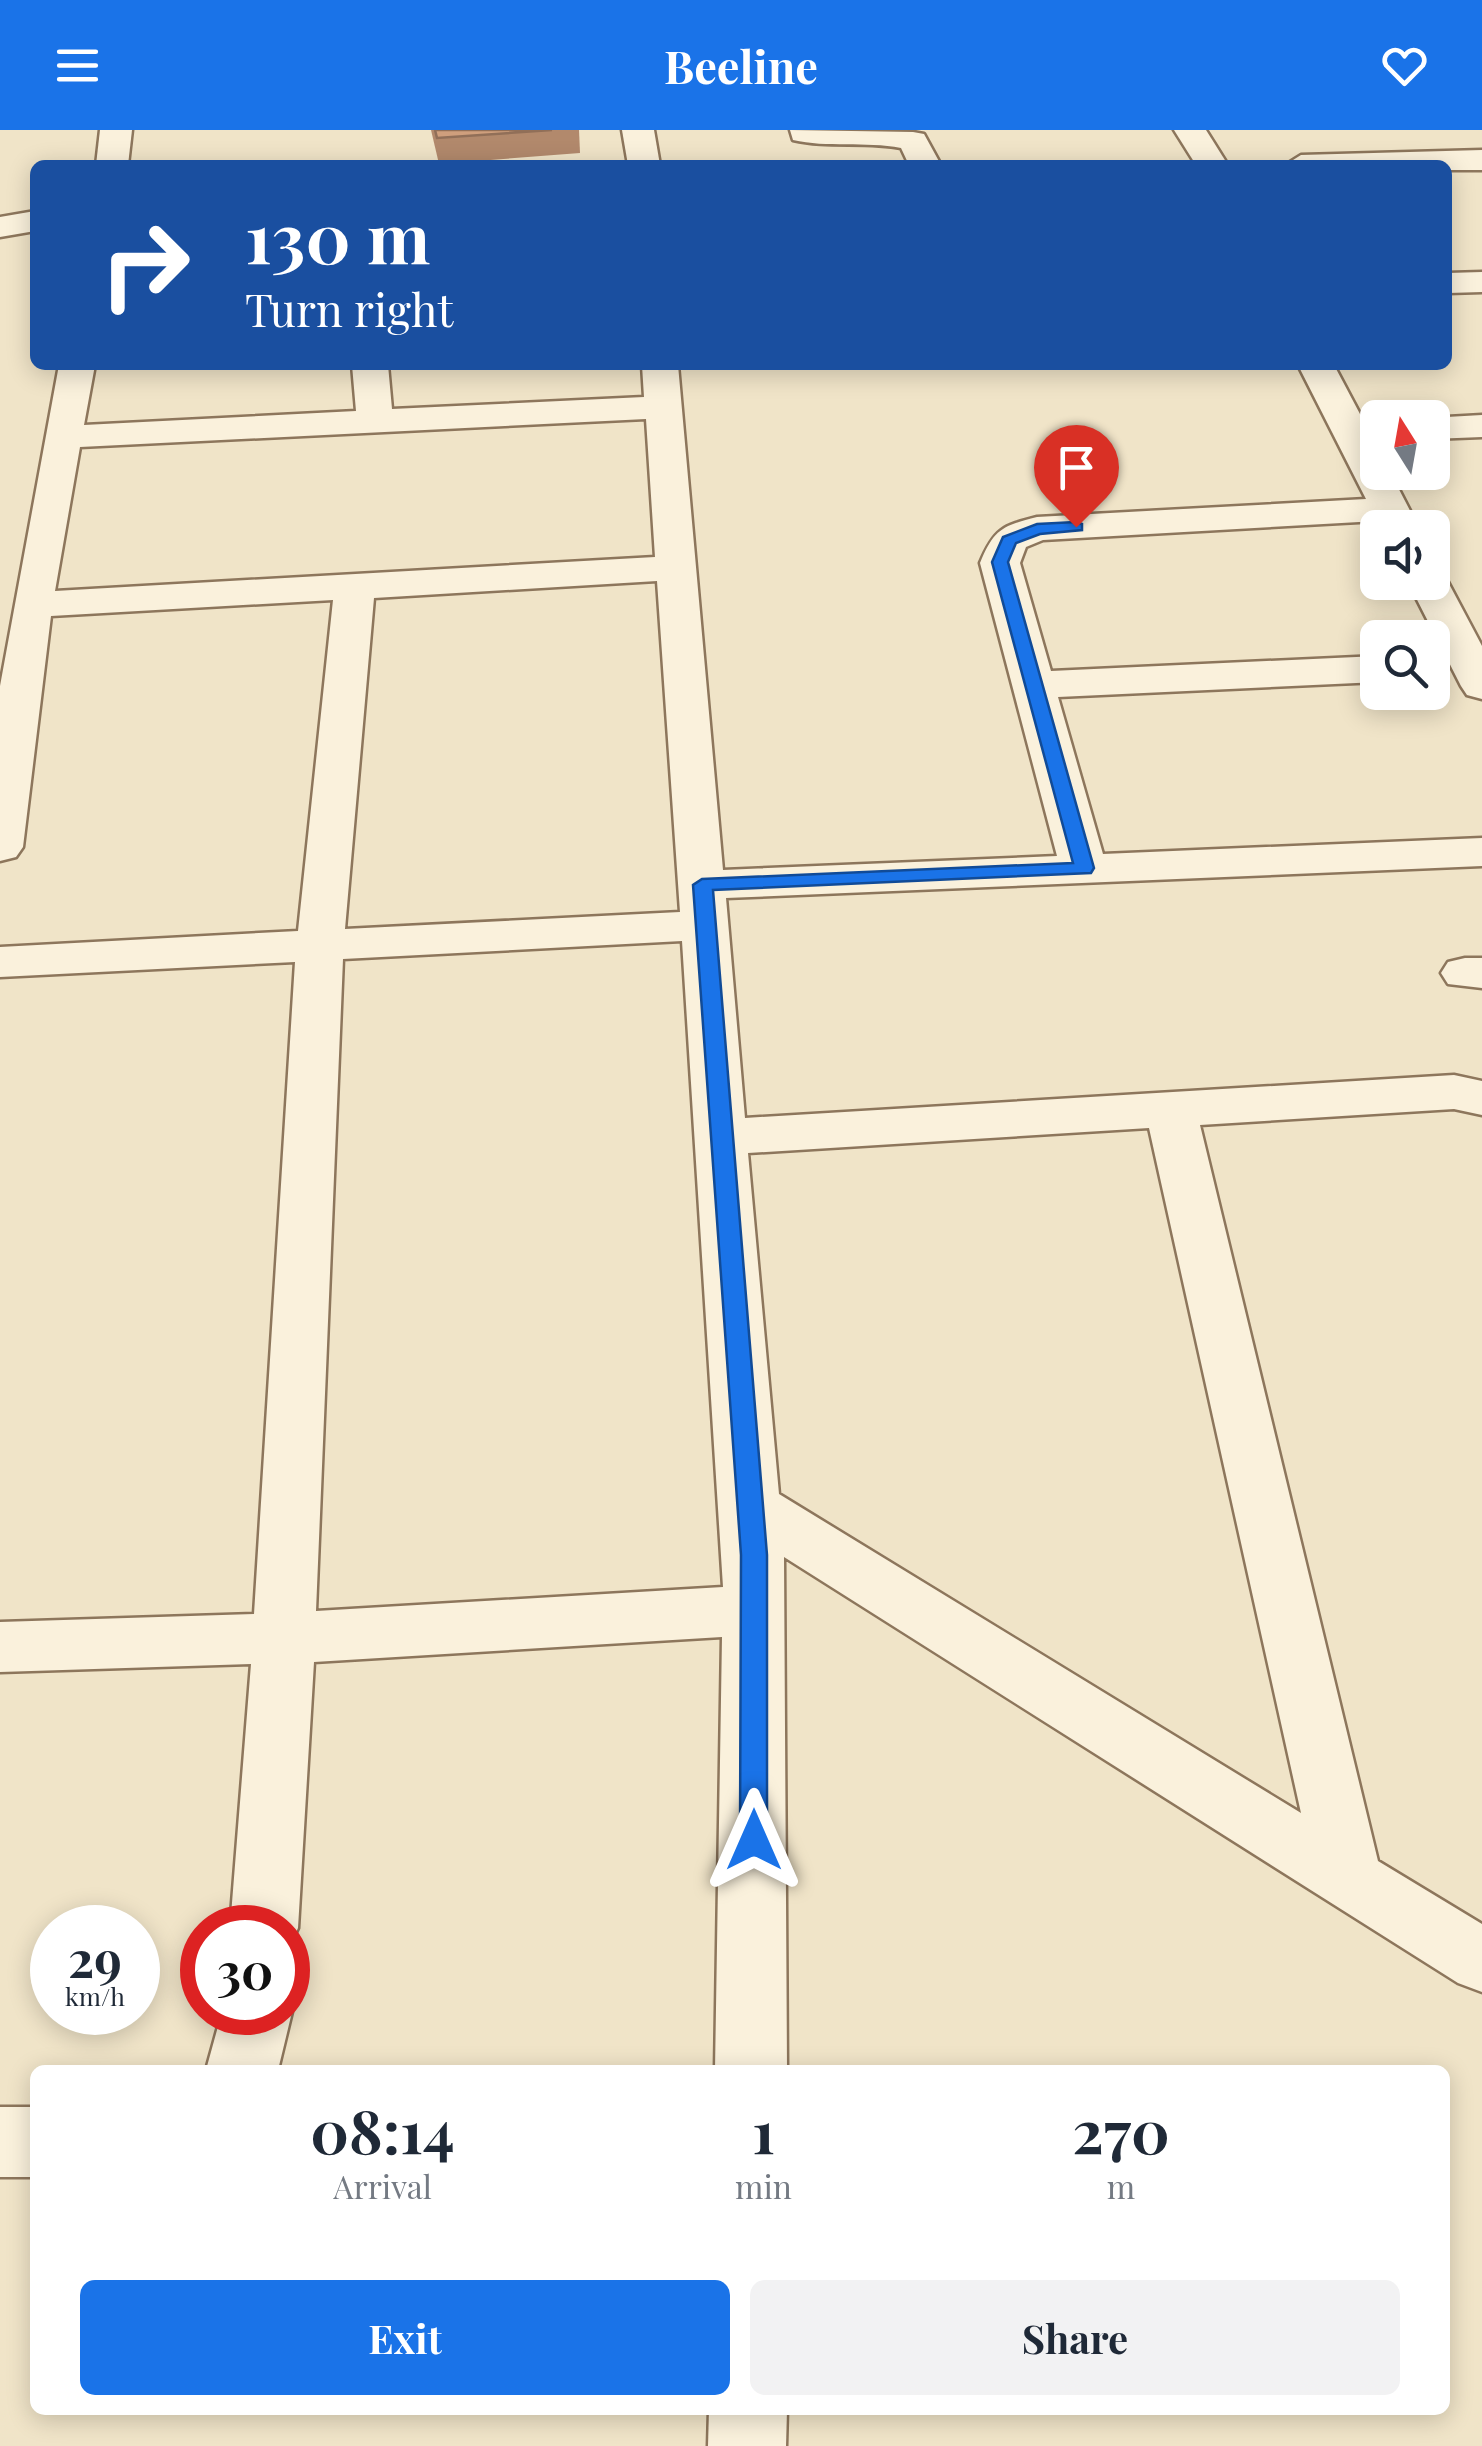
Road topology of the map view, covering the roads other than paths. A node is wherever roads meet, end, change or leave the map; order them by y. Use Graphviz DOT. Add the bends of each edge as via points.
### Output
graph roads {
  1 [pos="116,130"];
  2 [pos="638,130"];
  3 [pos="1190,130"];
  4 [pos="804,133"];
  5 [pos="113,160"];
  6 [pos="643,160"];
  7 [pos="922,160"];
  8 [pos="1209,160"];
  9 [pos="1482,160"];
  10 [pos="1452,161"];
  11 [pos="30,222"];
  12 [pos="0,227"];
  13 [pos="1482,282"];
  14 [pos="1452,283"];
  15 [pos="76,370"];
  16 [pos="370,370"];
  17 [pos="1320,370"];
  18 [pos="662,386"];
  19 [pos="375,422"];
  20 [pos="1360,426"];
  21 [pos="1482,426"];
  22 [pos="1450,427"];
  23 [pos="64,437"];
  24 [pos="1360,519"];
  25 [pos="677,568"];
  26 [pos="23,585"];
  27 [pos="355,585"];
  28 [pos="1435,600"];
  29 [pos="1360,670"];
  30 [pos="1462,673"];
  31 [pos="1033,684"];
  32 [pos="0,847"];
  33 [pos="1482,852"];
  34 [pos="1084,868"];
  35 [pos="704,905"];
  36 [pos="320,945"];
  37 [pos="0,962"];
  38 [pos="1482,1098"];
  39 [pos="1171,1110"];
  40 [pos="722,1137"];
  41 [pos="751,1506"];
  42 [pos="756,1610"];
  43 [pos="284,1638"];
  44 [pos="0,1647"];
  45 [pos="1349,1879"];
  46 [pos="266,1905"];
  47 [pos="1482,1961"];
  48 [pos="251,2035"];
  49 [pos="243,2065"];
  50 [pos="751,2065"];
  51 [pos="0,2142"];
  52 [pos="30,2142"];
  53 [pos="748,2415"];
  54 [pos="748,2446"];
  1 -- 5 [label="street"];
  2 -- 6 [label="street"];
  3 -- 8 [label="street"];
  4 -- 7 [label="street" via="895,135 913,141"];
  9 -- 10 [label="street"];
  11 -- 12 [label="street"];
  13 -- 14 [label="street"];
  15 -- 23 [label="street"];
  16 -- 19 [label="street"];
  17 -- 20 [label="street"];
  18 -- 19 [label="street"];
  18 -- 25 [label="street"];
  19 -- 23 [label="street"];
  21 -- 22 [label="street"];
  23 -- 26 [label="street"];
  24 -- 31 [label="street" via="1037,529 1009,540 1000,562"];
  25 -- 27 [label="street"];
  25 -- 35 [label="street"];
  26 -- 27 [label="street"];
  26 -- 32 [label="street"];
  27 -- 36 [label="street"];
  28 -- 30 [label="street"];
  29 -- 31 [label="street"];
  31 -- 34 [label="street"];
  33 -- 34 [label="street"];
  34 -- 35 [label="street"];
  35 -- 36 [label="street"];
  35 -- 40 [label="street"];
  36 -- 37 [label="street"];
  36 -- 43 [label="street"];
  38 -- 39 [label="street" via="1454,1092"];
  39 -- 40 [label="street"];
  39 -- 45 [label="street"];
  40 -- 41 [label="street"];
  41 -- 42 [label="street"];
  41 -- 45 [label="street"];
  42 -- 43 [label="street"];
  42 -- 50 [label="street"];
  43 -- 44 [label="street"];
  43 -- 46 [label="street"];
  45 -- 47 [label="street"];
  48 -- 49 [label="street"];
  51 -- 52 [label="street"];
  53 -- 54 [label="street"];
}
